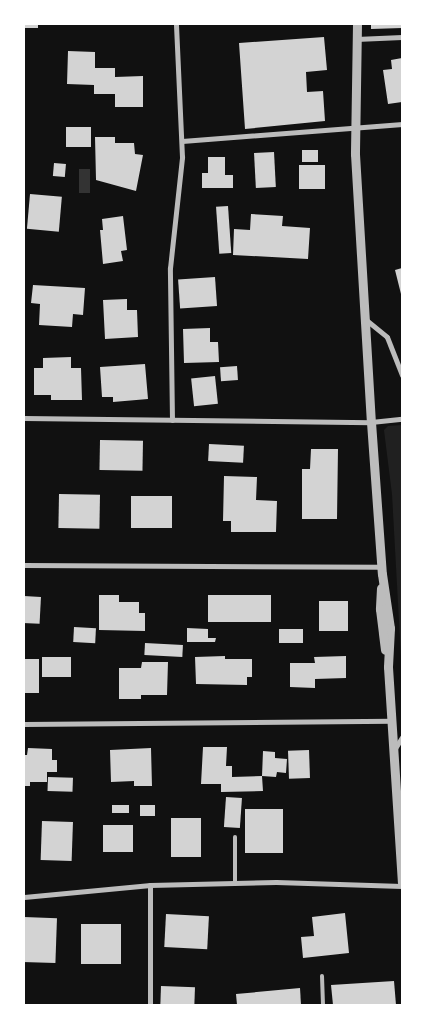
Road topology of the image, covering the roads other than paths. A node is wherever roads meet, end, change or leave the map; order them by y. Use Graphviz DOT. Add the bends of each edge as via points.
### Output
graph roads {
  1 [pos="176,24"];
  2 [pos="357,24"];
  3 [pos="402,37"];
  4 [pos="356,39"];
  5 [pos="402,124"];
  6 [pos="354,130"];
  7 [pos="182,141"];
  8 [pos="365,319"];
  9 [pos="402,375"];
  10 [pos="24,418"];
  11 [pos="402,419"];
  12 [pos="172,420"];
  13 [pos="371,422"];
  14 [pos="24,565"];
  15 [pos="382,570"];
  16 [pos="392,721"];
  17 [pos="24,724"];
  18 [pos="402,737"];
  19 [pos="393,750"];
  20 [pos="399,808"];
  21 [pos="234,837"];
  22 [pos="235,883"];
  23 [pos="150,885"];
  24 [pos="402,885"];
  25 [pos="24,897"];
  26 [pos="322,976"];
  27 [pos="150,1005"];
  28 [pos="323,1005"];
  1 -- 7 [label="street"];
  2 -- 4 [label="street"];
  3 -- 4 [label="street"];
  4 -- 6 [label="street"];
  5 -- 6 [label="street"];
  6 -- 7 [label="street"];
  6 -- 8 [label="street"];
  7 -- 12 [label="street" via="170,268"];
  8 -- 9 [label="street" via="387,337"];
  8 -- 13 [label="street"];
  10 -- 12 [label="street"];
  11 -- 13 [label="street"];
  12 -- 13 [label="street"];
  13 -- 15 [label="street"];
  14 -- 15 [label="street"];
  15 -- 16 [label="street" via="389,609 388,667"];
  16 -- 17 [label="street"];
  16 -- 19 [label="street"];
  18 -- 19 [label="street"];
  19 -- 20 [label="street"];
  20 -- 24 [label="street"];
  21 -- 22 [label="lane"];
  22 -- 23 [label="street"];
  22 -- 24 [label="street"];
  23 -- 25 [label="street"];
  23 -- 27 [label="street"];
  26 -- 28 [label="lane"];
}
